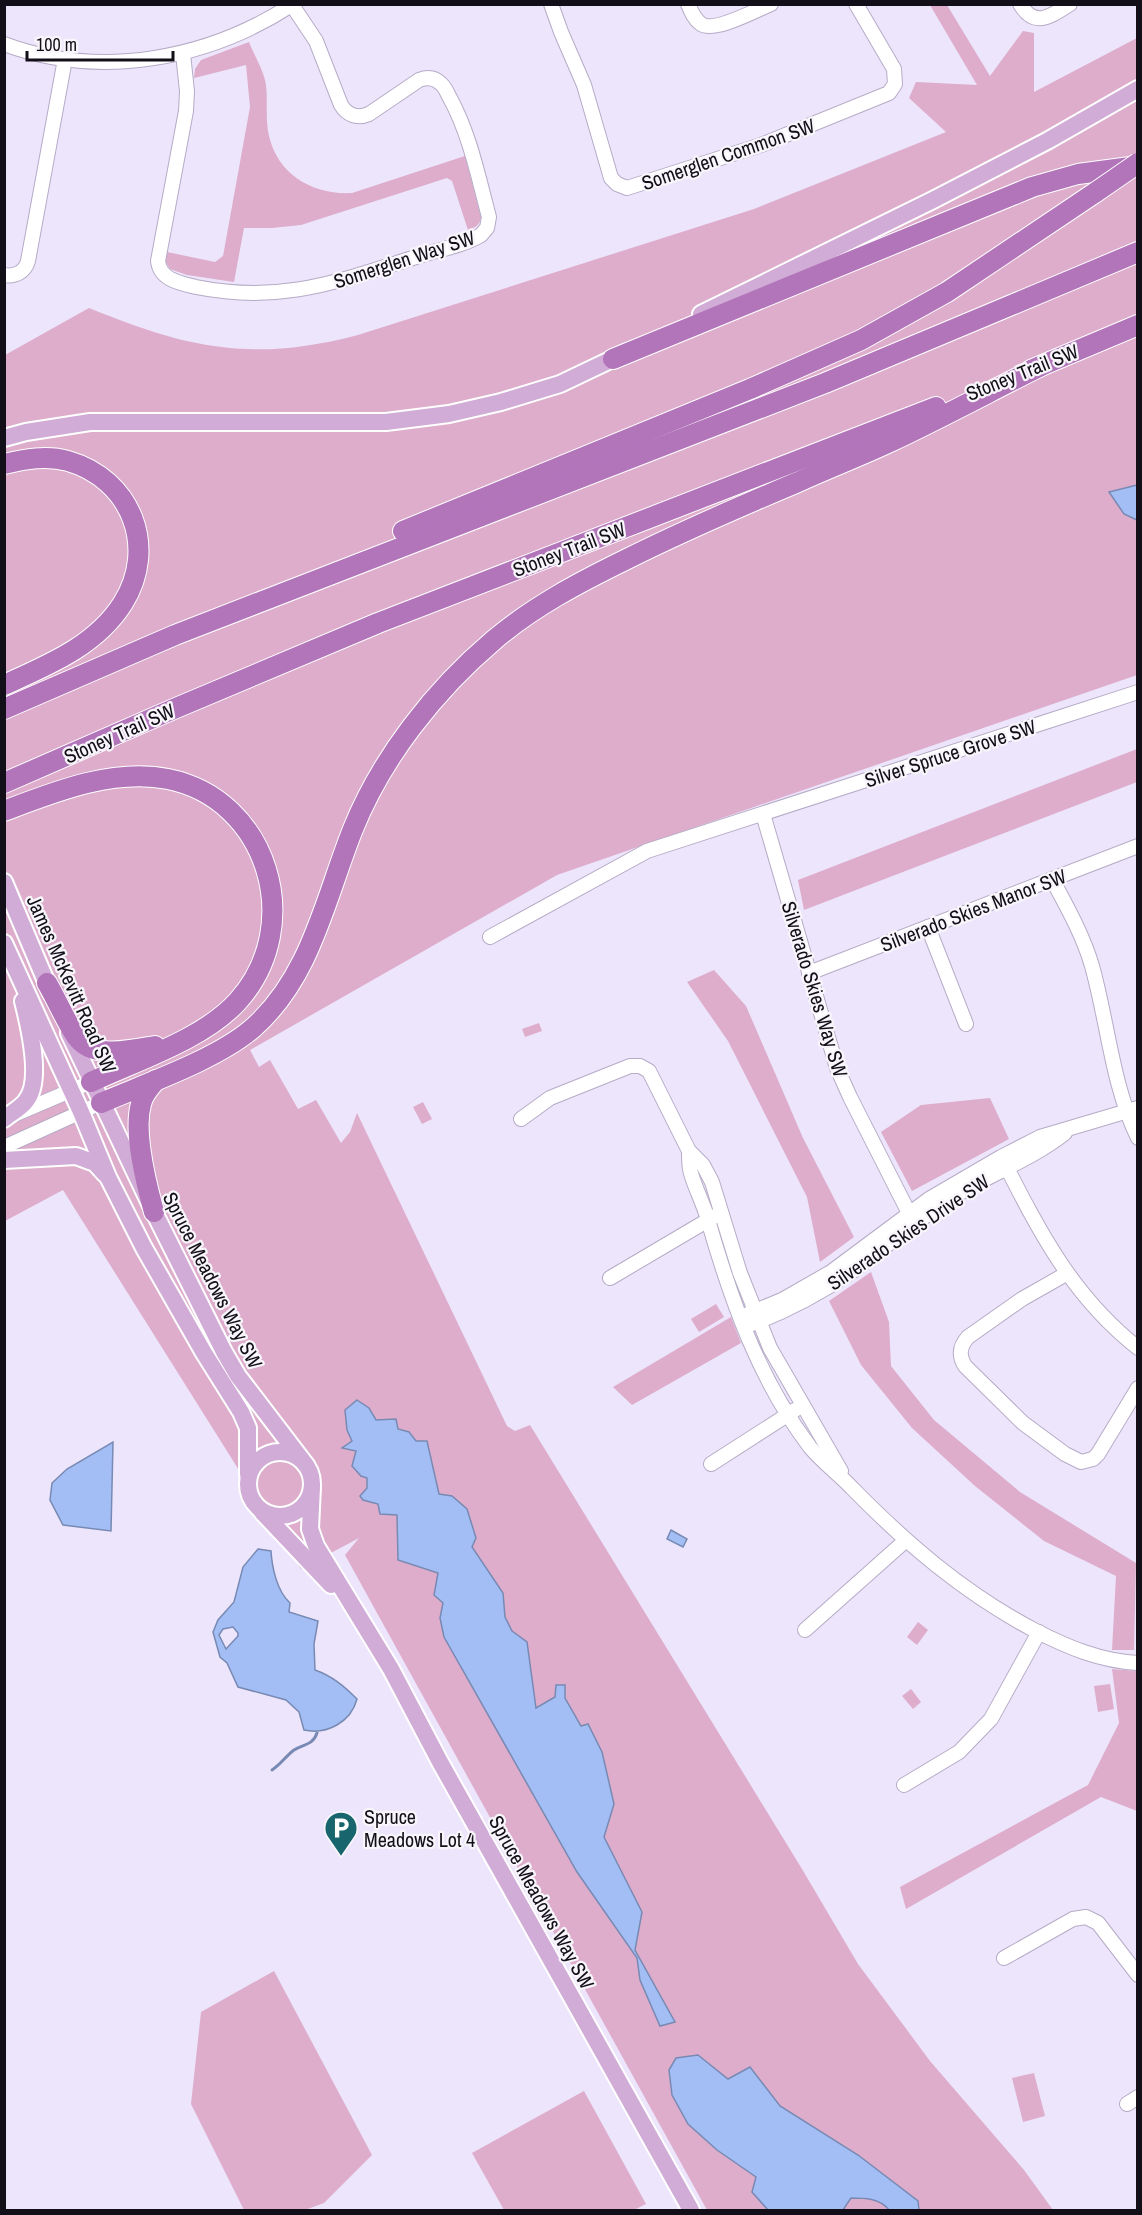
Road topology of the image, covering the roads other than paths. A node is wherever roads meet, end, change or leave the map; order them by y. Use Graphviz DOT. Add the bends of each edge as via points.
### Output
graph roads {
  1 [pos="551,4"];
  2 [pos="688,4"];
  3 [pos="771,4"];
  4 [pos="856,4"];
  5 [pos="1020,4"];
  6 [pos="1070,4"];
  7 [pos="293,5"];
  8 [pos="4,44"];
  9 [pos="183,54"];
  10 [pos="65,59"];
  11 [pos="1137,89"];
  12 [pos="1137,164"];
  13 [pos="1137,252"];
  14 [pos="4,275"];
  15 [pos="1137,325"];
  16 [pos="612,359"];
  17 [pos="1041,366"];
  18 [pos="4,438"];
  19 [pos="4,464"];
  20 [pos="175,635"];
  21 [pos="4,685"];
  22 [pos="1137,692"];
  23 [pos="4,709"];
  24 [pos="4,783"];
  25 [pos="4,811"];
  26 [pos="763,814"];
  27 [pos="1137,846"];
  28 [pos="1052,879"];
  29 [pos="4,882"];
  30 [pos="928,927"];
  31 [pos="490,937"];
  32 [pos="4,943"];
  33 [pos="16,970"];
  34 [pos="809,973"];
  35 [pos="47,983"];
  36 [pos="966,1024"];
  37 [pos="184,1040"];
  38 [pos="156,1079"];
  39 [pos="91,1082"];
  40 [pos="71,1090"];
  41 [pos="101,1102"];
  42 [pos="1132,1110"];
  43 [pos="81,1112"];
  44 [pos="4,1119"];
  45 [pos="521,1119"];
  46 [pos="1137,1138"];
  47 [pos="4,1147"];
  48 [pos="689,1151"];
  49 [pos="4,1160"];
  50 [pos="1004,1162"];
  51 [pos="108,1177"];
  52 [pos="722,1211"];
  53 [pos="154,1212"];
  54 [pos="912,1218"];
  55 [pos="708,1220"];
  56 [pos="1066,1274"];
  57 [pos="610,1278"];
  58 [pos="756,1317"];
  59 [pos="741,1323"];
  60 [pos="1137,1348"];
  61 [pos="1137,1388"];
  62 [pos="802,1406"];
  63 [pos="789,1414"];
  64 [pos="711,1464"];
  65 [pos="306,1465"];
  66 [pos="249,1474"];
  67 [pos="848,1484"];
  68 [pos="312,1486"];
  69 [pos="257,1508"];
  70 [pos="905,1541"];
  71 [pos="358,1614"];
  72 [pos="805,1630"];
  73 [pos="1039,1632"];
  74 [pos="1137,1663"];
  75 [pos="904,1785"];
  76 [pos="1004,1958"];
  77 [pos="1137,1975"];
  78 [pos="691,2211"];
  1 -- 4 [label="street, Somerglen Common SW" via="584,85 611,178 627,188 760,145 889,93 895,84 894,69"];
  2 -- 3 [label="street" via="701,25 708,27"];
  5 -- 6 [label="street" via="1030,16 1040,19"];
  7 -- 9 [label="street" via="229,39"];
  7 -- 9 [label="street, Somerglen Way SW" via="316,41 340,105 351,115 369,114 427,77 444,86 461,118 489,217 481,235 301,290 230,293 166,277 158,261 186,111"];
  8 -- 10 [label="street"];
  9 -- 10 [label="street" via="137,61"];
  10 -- 14 [label="street" via="27,266 19,274"];
  11 -- 16 [label="main road" via="933,200"];
  12 -- 16 [label="highway" via="1078,174 1023,190"];
  12 -- 20 [label="highway, bridge" via="947,292 861,340 378,541"];
  13 -- 20 [label="highway" via="825,383"];
  15 -- 17 [label="highway, Stoney Trail SW"];
  16 -- 18 [label="main road" via="560,384 450,414 375,422 90,422"];
  17 -- 24 [label="highway, Stoney Trail SW" via="378,623"];
  17 -- 38 [label="highway" via="887,443 688,529 585,579 494,639 450,681 386,765 354,827 306,954 272,1009 251,1030 225,1047"];
  19 -- 21 [label="highway" via="47,458 67,461 94,473 116,490 129,509 139,549 128,593 95,635 59,659"];
  20 -- 23 [label="highway"];
  22 -- 26 [label="street, Silver Spruce Grove SW"];
  25 -- 37 [label="highway" via="82,785 146,776 202,790 244,826 261,855 270,884 273,906 267,945 259,969 238,1001 206,1028"];
  26 -- 31 [label="street, Silver Spruce Grove SW" via="647,851"];
  26 -- 34 [label="street, Silverado Skies Way SW"];
  27 -- 28 [label="street, Silverado Skies Manor SW"];
  28 -- 30 [label="street, Silverado Skies Manor SW"];
  28 -- 42 [label="street" via="1072,915 1092,966"];
  29 -- 35 [label="main road, James McKevitt Road SW"];
  30 -- 34 [label="street, Silverado Skies Manor SW"];
  30 -- 36 [label="street"];
  32 -- 33 [label="main road"];
  33 -- 40 [label="main road"];
  33 -- 44 [label="main road" via="35,1081 27,1101"];
  34 -- 54 [label="street, Silverado Skies Way SW" via="837,1068"];
  35 -- 37 [label="highway" via="76,1037 88,1047 127,1050"];
  35 -- 39 [label="main road, James McKevitt Road SW"];
  37 -- 39 [label="highway"];
  38 -- 41 [label="highway"];
  38 -- 53 [label="highway" via="144,1095 139,1119 146,1182"];
  39 -- 40 [label="street"];
  39 -- 41 [label="main road, James McKevitt Road SW"];
  40 -- 43 [label="main road"];
  40 -- 44 [label="street"];
  41 -- 43 [label="street"];
  41 -- 53 [label="main road, Spruce Meadows Way SW"];
  42 -- 46 [label="street"];
  42 -- 50 [label="street, Silverado Skies Drive SW" via="1040,1137"];
  43 -- 47 [label="street"];
  43 -- 51 [label="main road, Spruce Meadows Way SW"];
  45 -- 48 [label="street" via="556,1095 630,1066 640,1066 652,1077"];
  48 -- 52 [label="street" via="703,1165"];
  48 -- 55 [label="street" via="690,1170"];
  49 -- 51 [label="main road" via="76,1156 95,1162"];
  50 -- 54 [label="street, Silverado Skies Drive SW" via="953,1197"];
  50 -- 56 [label="street"];
  51 -- 66 [label="main road, Spruce Meadows Way SW" via="163,1282 241,1412 248,1428"];
  52 -- 55 [label="street"];
  52 -- 58 [label="street"];
  53 -- 65 [label="main road, Spruce Meadows Way SW" via="238,1376"];
  54 -- 58 [label="street, Silverado Skies Drive SW" via="827,1288 788,1309"];
  55 -- 57 [label="street"];
  55 -- 59 [label="street"];
  56 -- 60 [label="street" via="1100,1315"];
  56 -- 61 [label="street" via="968,1337 960,1352 964,1366 1023,1423 1081,1462 1098,1454"];
  58 -- 59 [label="street, Silverado Skies Drive SW"];
  58 -- 62 [label="street"];
  59 -- 63 [label="street"];
  62 -- 63 [label="street"];
  62 -- 67 [label="street"];
  63 -- 64 [label="street"];
  63 -- 67 [label="street" via="811,1449"];
  65 -- 66 [label="main road" via="298,1457 276,1452 257,1461"];
  65 -- 68 [label="main road"];
  66 -- 69 [label="main road" via="248,1490"];
  67 -- 70 [label="street"];
  68 -- 69 [label="main road" via="310,1497 296,1513 276,1516"];
  68 -- 71 [label="main road, Spruce Meadows Way SW" via="310,1529 316,1546"];
  69 -- 71 [label="main road, Spruce Meadows Way SW"];
  70 -- 72 [label="street"];
  70 -- 73 [label="street" via="976,1596"];
  71 -- 78 [label="main road, Spruce Meadows Way SW"];
  73 -- 74 [label="street" via="1085,1653"];
  73 -- 75 [label="street" via="991,1719 959,1752"];
  76 -- 77 [label="street" via="1073,1919 1086,1917 1098,1923"];
}
